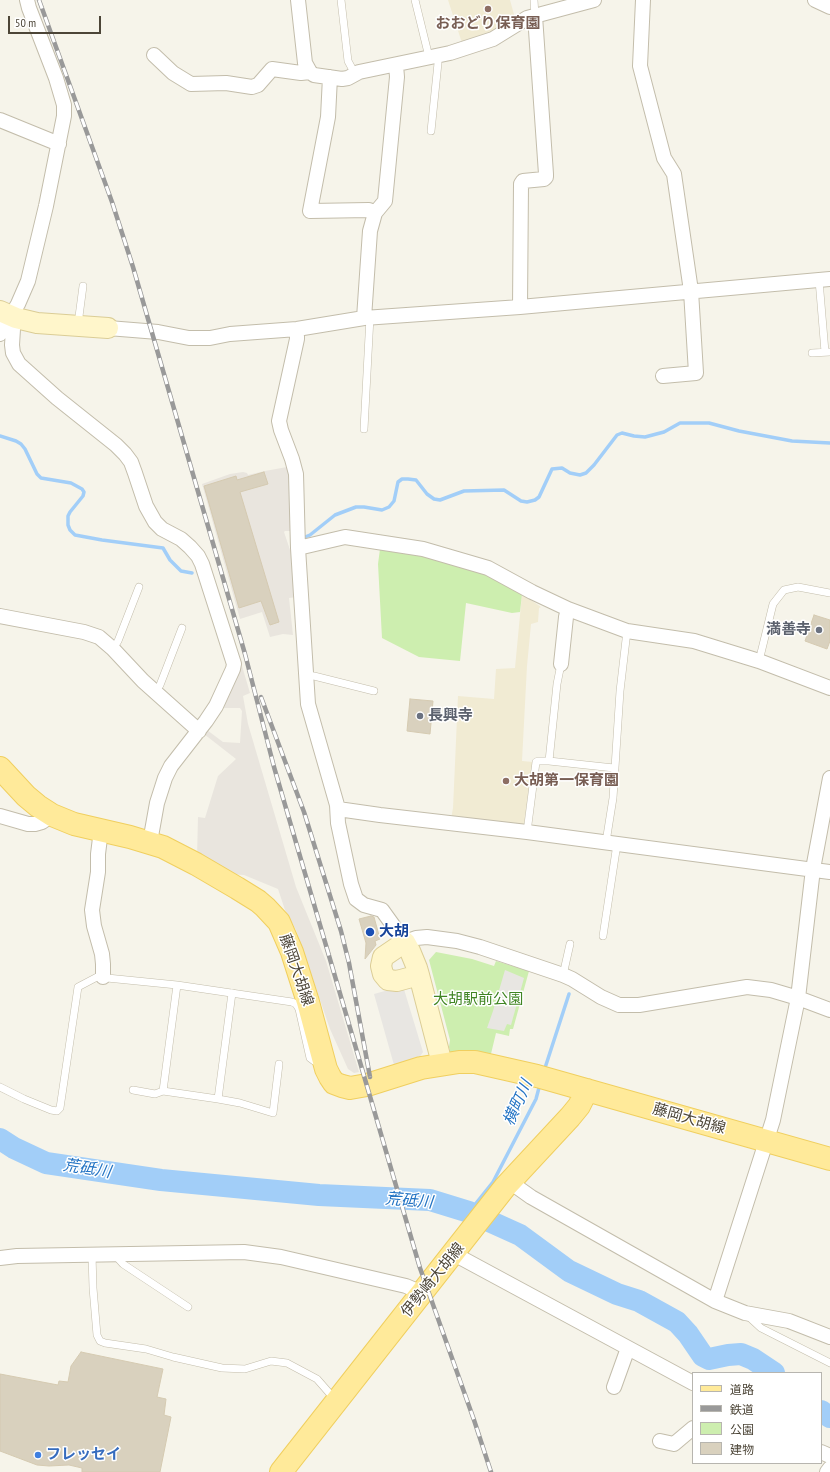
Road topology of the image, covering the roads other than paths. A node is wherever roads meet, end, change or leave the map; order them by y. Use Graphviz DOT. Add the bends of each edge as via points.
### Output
graph roads {
  1 [pos="28,0"];
  2 [pos="298,0"];
  3 [pos="341,0"];
  4 [pos="415,0"];
  5 [pos="534,0"];
  6 [pos="594,0"];
  7 [pos="643,0"];
  8 [pos="816,0"];
  9 [pos="830,7"];
  10 [pos="536,16"];
  11 [pos="154,55"];
  12 [pos="433,56"];
  13 [pos="396,64"];
  14 [pos="310,72"];
  15 [pos="355,74"];
  16 [pos="330,77"];
  17 [pos="0,120"];
  18 [pos="431,131"];
  19 [pos="59,144"];
  20 [pos="375,213"];
  21 [pos="824,279"];
  22 [pos="83,286"];
  23 [pos="691,291"];
  24 [pos="520,307"];
  25 [pos="9,315"];
  26 [pos="367,318"];
  27 [pos="78,326"];
  28 [pos="108,328"];
  29 [pos="297,329"];
  30 [pos="0,334"];
  31 [pos="828,352"];
  32 [pos="812,353"];
  33 [pos="663,376"];
  34 [pos="364,429"];
  35 [pos="298,548"];
  36 [pos="140,587"];
  37 [pos="830,593"];
  38 [pos="568,609"];
  39 [pos="0,616"];
  40 [pos="182,628"];
  41 [pos="628,631"];
  42 [pos="113,649"];
  43 [pos="759,661"];
  44 [pos="561,664"];
  45 [pos="306,675"];
  46 [pos="830,688"];
  47 [pos="374,691"];
  48 [pos="155,692"];
  49 [pos="199,731"];
  50 [pos="549,761"];
  51 [pos="0,768"];
  52 [pos="614,768"];
  53 [pos="830,778"];
  54 [pos="338,809"];
  55 [pos="52,815"];
  56 [pos="0,816"];
  57 [pos="101,830"];
  58 [pos="527,832"];
  59 [pos="150,842"];
  60 [pos="612,843"];
  61 [pos="813,869"];
  62 [pos="830,872"];
  63 [pos="603,936"];
  64 [pos="405,942"];
  65 [pos="570,944"];
  66 [pos="419,975"];
  67 [pos="563,975"];
  68 [pos="103,977"];
  69 [pos="177,985"];
  70 [pos="232,993"];
  71 [pos="798,998"];
  72 [pos="830,1010"];
  73 [pos="323,1060"];
  74 [pos="279,1064"];
  75 [pos="442,1064"];
  76 [pos="0,1087"];
  77 [pos="133,1090"];
  78 [pos="587,1090"];
  79 [pos="163,1091"];
  80 [pos="218,1099"];
  81 [pos="767,1141"];
  82 [pos="830,1159"];
  83 [pos="507,1185"];
  84 [pos="456,1252"];
  85 [pos="92,1255"];
  86 [pos="115,1255"];
  87 [pos="0,1258"];
  88 [pos="422,1293"];
  89 [pos="715,1301"];
  90 [pos="188,1307"];
  91 [pos="745,1313"];
  92 [pos="830,1337"];
  93 [pos="628,1348"];
  94 [pos="830,1363"];
  95 [pos="692,1382"];
  96 [pos="614,1387"];
  97 [pos="338,1399"];
  98 [pos="692,1429"];
  99 [pos="660,1441"];
  100 [pos="830,1468"];
  101 [pos="281,1472"];
  102 [pos="827,1472"];
  1 -- 19 [label="street" via="64,105"];
  2 -- 14 [label="street" via="305,63"];
  3 -- 15 [label="lane" via="348,61"];
  4 -- 12 [label="lane"];
  5 -- 10 [label="lane"];
  6 -- 10 [label="street"];
  7 -- 23 [label="street" via="640,66 664,158 674,174"];
  8 -- 9 [label="street"];
  10 -- 12 [label="street" via="528,18 493,39"];
  10 -- 24 [label="street" via="546,177 523,181 521,184"];
  11 -- 14 [label="street" via="173,73 191,84 252,87 258,85 272,69"];
  12 -- 13 [label="street"];
  12 -- 18 [label="lane" via="438,63"];
  13 -- 15 [label="street"];
  13 -- 20 [label="street" via="398,76 385,201"];
  14 -- 16 [label="street"];
  15 -- 16 [label="street" via="342,79"];
  16 -- 20 [label="street" via="328,117 310,211 369,210"];
  17 -- 19 [label="street"];
  19 -- 25 [label="street" via="28,281"];
  20 -- 26 [label="street" via="370,231"];
  21 -- 23 [label="street"];
  21 -- 31 [label="lane"];
  22 -- 27 [label="lane"];
  23 -- 24 [label="street"];
  23 -- 33 [label="street" via="696,373"];
  24 -- 26 [label="street"];
  25 -- 27 [label="street" via="37,323"];
  25 -- 30 [label="street"];
  25 -- 49 [label="street" via="13,329 12,345 19,364 125,454 131,462 146,506 155,522 190,547 202,564 234,664 216,706"];
  26 -- 29 [label="street"];
  26 -- 34 [label="lane"];
  27 -- 28 [label="street"];
  28 -- 29 [label="street" via="203,339 230,334"];
  29 -- 35 [label="street" via="279,421 296,474"];
  31 -- 32 [label="lane"];
  35 -- 38 [label="street" via="345,537 423,550 488,568"];
  35 -- 45 [label="street"];
  36 -- 42 [label="lane"];
  37 -- 43 [label="lane" via="798,587 784,590 773,604"];
  38 -- 41 [label="street"];
  38 -- 44 [label="street"];
  39 -- 42 [label="street" via="84,632 99,637"];
  40 -- 48 [label="lane"];
  41 -- 43 [label="street" via="694,641"];
  41 -- 52 [label="lane"];
  42 -- 48 [label="street"];
  43 -- 46 [label="street"];
  44 -- 50 [label="lane"];
  45 -- 47 [label="lane"];
  45 -- 54 [label="street" via="309,708"];
  48 -- 49 [label="street"];
  49 -- 59 [label="street" via="171,766 165,778 157,803"];
  50 -- 52 [label="lane"];
  50 -- 58 [label="lane" via="536,762"];
  51 -- 55 [label="main road, 藤岡大胡線" via="26,796"];
  52 -- 60 [label="lane"];
  53 -- 61 [label="street"];
  54 -- 58 [label="street"];
  54 -- 64 [label="street" via="338,823 353,894 359,902 382,910"];
  55 -- 56 [label="street" via="35,824"];
  55 -- 57 [label="main road, 藤岡大胡線" via="74,824"];
  57 -- 59 [label="main road, 藤岡大胡線"];
  57 -- 68 [label="street" via="92,910 102,954"];
  58 -- 60 [label="street"];
  59 -- 73 [label="main road, 藤岡大胡線" via="196,864 249,895 279,922 302,982"];
  60 -- 61 [label="street"];
  60 -- 63 [label="lane"];
  61 -- 62 [label="street"];
  61 -- 71 [label="street"];
  64 -- 66 [label="street"];
  64 -- 66 [label="street" via="383,957 383,974 388,980 393,981"];
  64 -- 67 [label="street" via="427,937 457,941"];
  65 -- 67 [label="lane"];
  66 -- 75 [label="street"];
  67 -- 71 [label="street" via="619,1005 639,1005 747,987 771,990"];
  68 -- 69 [label="lane"];
  68 -- 76 [label="lane" via="97,977 78,987 60,1108 57,1111 51,1110"];
  69 -- 70 [label="lane"];
  69 -- 79 [label="lane"];
  70 -- 73 [label="lane" via="296,1004 310,1058 314,1061"];
  70 -- 80 [label="lane"];
  71 -- 72 [label="street"];
  71 -- 81 [label="street"];
  73 -- 75 [label="main road, 藤岡大胡線" via="334,1083 350,1088"];
  74 -- 80 [label="lane" via="273,1113"];
  75 -- 78 [label="main road, 藤岡大胡線" via="475,1062"];
  77 -- 79 [label="lane" via="155,1094"];
  78 -- 81 [label="main road, 藤岡大胡線"];
  78 -- 83 [label="main road, 伊勢崎大胡線" via="570,1118"];
  79 -- 80 [label="lane"];
  81 -- 82 [label="main road, 藤岡大胡線"];
  81 -- 89 [label="street"];
  83 -- 84 [label="main road, 伊勢崎大胡線"];
  83 -- 89 [label="street"];
  84 -- 88 [label="main road, 伊勢崎大胡線"];
  84 -- 93 [label="street"];
  85 -- 86 [label="street"];
  85 -- 87 [label="street"];
  85 -- 97 [label="lane" via="97,1335 100,1341 146,1349 222,1368 245,1369 271,1361 287,1363 317,1379"];
  86 -- 88 [label="street" via="244,1252 281,1257 406,1286"];
  86 -- 90 [label="lane" via="123,1264"];
  88 -- 97 [label="main road, 伊勢崎大胡線"];
  89 -- 91 [label="street"];
  91 -- 92 [label="street" via="789,1321"];
  91 -- 94 [label="lane" via="761,1328"];
  93 -- 95 [label="street"];
  93 -- 96 [label="street"];
  97 -- 101 [label="main road, 伊勢崎大胡線"];
  98 -- 99 [label="street" via="674,1444"];
  100 -- 102 [label="street"];
}
